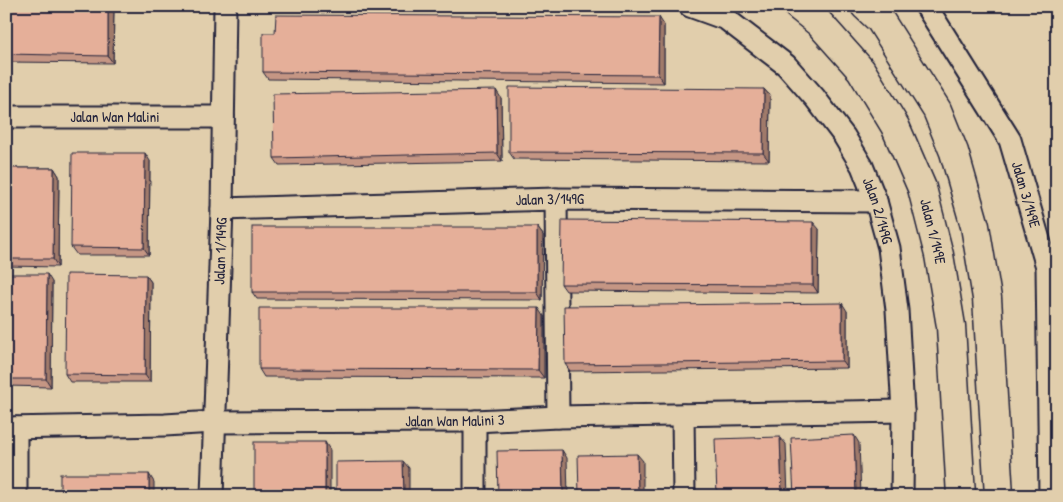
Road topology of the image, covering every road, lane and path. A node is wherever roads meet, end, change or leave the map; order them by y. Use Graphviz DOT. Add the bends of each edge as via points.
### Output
graph roads {
  1 [pos="225,6"];
  2 [pos="690,6"];
  3 [pos="798,6"];
  4 [pos="865,6"];
  5 [pos="926,6"];
  6 [pos="6,117"];
  7 [pos="223,117"];
  8 [pos="556,199"];
  9 [pos="876,201"];
  10 [pos="222,209"];
  11 [pos="903,411"];
  12 [pos="684,415"];
  13 [pos="558,417"];
  14 [pos="475,421"];
  15 [pos="214,422"];
  16 [pos="11,428"];
  17 [pos="16,496"];
  18 [pos="212,496"];
  19 [pos="475,496"];
  20 [pos="684,496"];
  21 [pos="902,496"];
  22 [pos="961,496"];
  23 [pos="999,496"];
  24 [pos="1050,496"];
  1 -- 7 [label="street, Jalan 1/149G"];
  2 -- 9 [label="street, Jalan 2/149G" via="726,19 786,65 844,136 862,166"];
  3 -- 22 [label="street, Jalan 1/149E" via="819,23 861,70 895,126 922,188 939,255 951,326"];
  4 -- 23 [label="street" via="880,20 937,110 954,152 975,226 987,298"];
  5 -- 24 [label="street, Jalan 3/149E" via="1010,140 1047,267"];
  6 -- 7 [label="street, Jalan Wan Malini"];
  7 -- 10 [label="street, Jalan 1/149G"];
  8 -- 9 [label="street, Jalan 3/149G"];
  8 -- 10 [label="street, Jalan 3/149G"];
  8 -- 13 [label="street"];
  9 -- 11 [label="street, Jalan 2/149G" via="888,248 897,310"];
  10 -- 15 [label="street, Jalan 1/149G"];
  11 -- 12 [label="street, Jalan Wan Malini 3"];
  11 -- 21 [label="street, Jalan 2/149G"];
  12 -- 13 [label="street, Jalan Wan Malini 3"];
  12 -- 20 [label="street"];
  13 -- 14 [label="street, Jalan Wan Malini 3"];
  14 -- 15 [label="street, Jalan Wan Malini 3"];
  14 -- 19 [label="street"];
  15 -- 16 [label="street, Jalan Wan Malini 3" via="165,426"];
  15 -- 18 [label="street, Jalan 1/149G"];
  16 -- 17 [label="street"];
}
